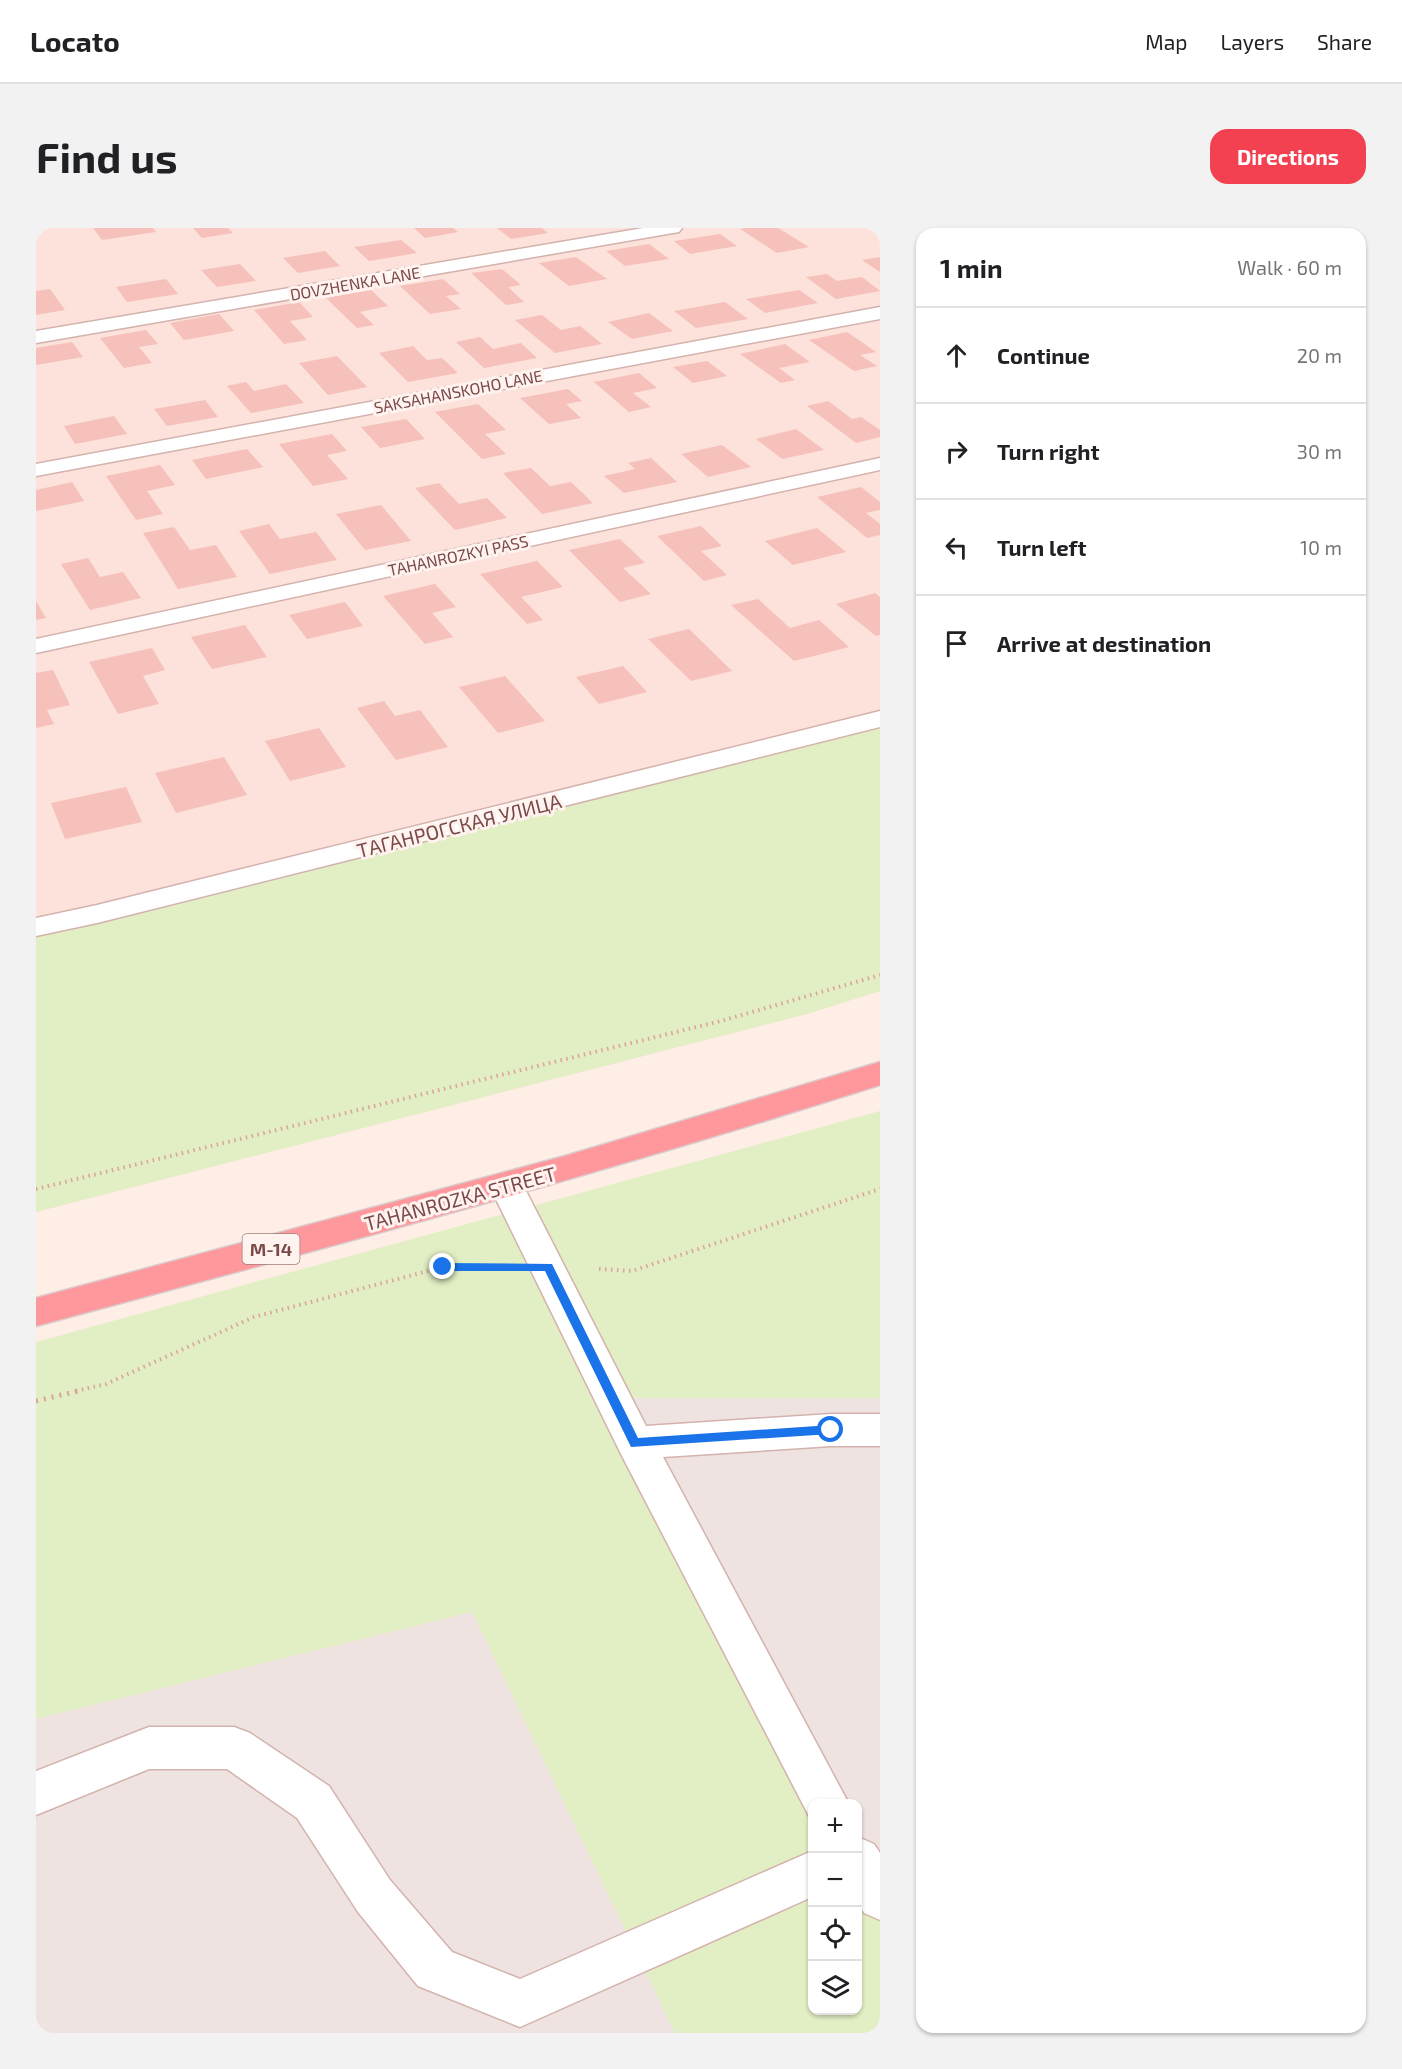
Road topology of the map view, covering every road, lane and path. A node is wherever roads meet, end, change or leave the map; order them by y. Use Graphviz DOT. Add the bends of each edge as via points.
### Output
graph roads {
  1 [pos="673,228"];
  2 [pos="880,313"];
  3 [pos="36,337"];
  4 [pos="880,464"];
  5 [pos="36,470"];
  6 [pos="36,646"];
  7 [pos="880,718"];
  8 [pos="36,927"];
  9 [pos="880,975"];
  10 [pos="880,1072"];
  11 [pos="507,1187"];
  12 [pos="880,1188"];
  13 [pos="36,1189"];
  14 [pos="548,1267"];
  15 [pos="36,1312"];
  16 [pos="36,1401"];
  17 [pos="880,1430"];
  18 [pos="635,1443"];
  19 [pos="36,1793"];
  20 [pos="825,1799"];
  21 [pos="862,1867"];
  22 [pos="808,1876"];
  23 [pos="880,1898"];
  1 -- 3 [label="street, DOVZHENKA LANE"];
  2 -- 5 [label="street, SAKSAHANSKOHO LANE"];
  4 -- 6 [label="street, TAHANROZKYI PASS"];
  7 -- 8 [label="street, ТАГАНРОГСКАЯ УЛИЦА"];
  9 -- 13 [label="path" via="721,1021"];
  10 -- 11 [label="highway, TAHANROZKA STREET / М-14"];
  11 -- 14 [label="street"];
  11 -- 15 [label="highway, TAHANROZKA STREET / М-14"];
  12 -- 14 [label="path" via="632,1271"];
  14 -- 16 [label="path" via="443,1267 254,1317 106,1384"];
  14 -- 18 [label="street"];
  17 -- 18 [label="street"];
  18 -- 20 [label="street"];
  19 -- 22 [label="street" via="149,1748 234,1748 313,1802 374,1896 435,1969 520,2003"];
  21 -- 23 [label="street"];
}
